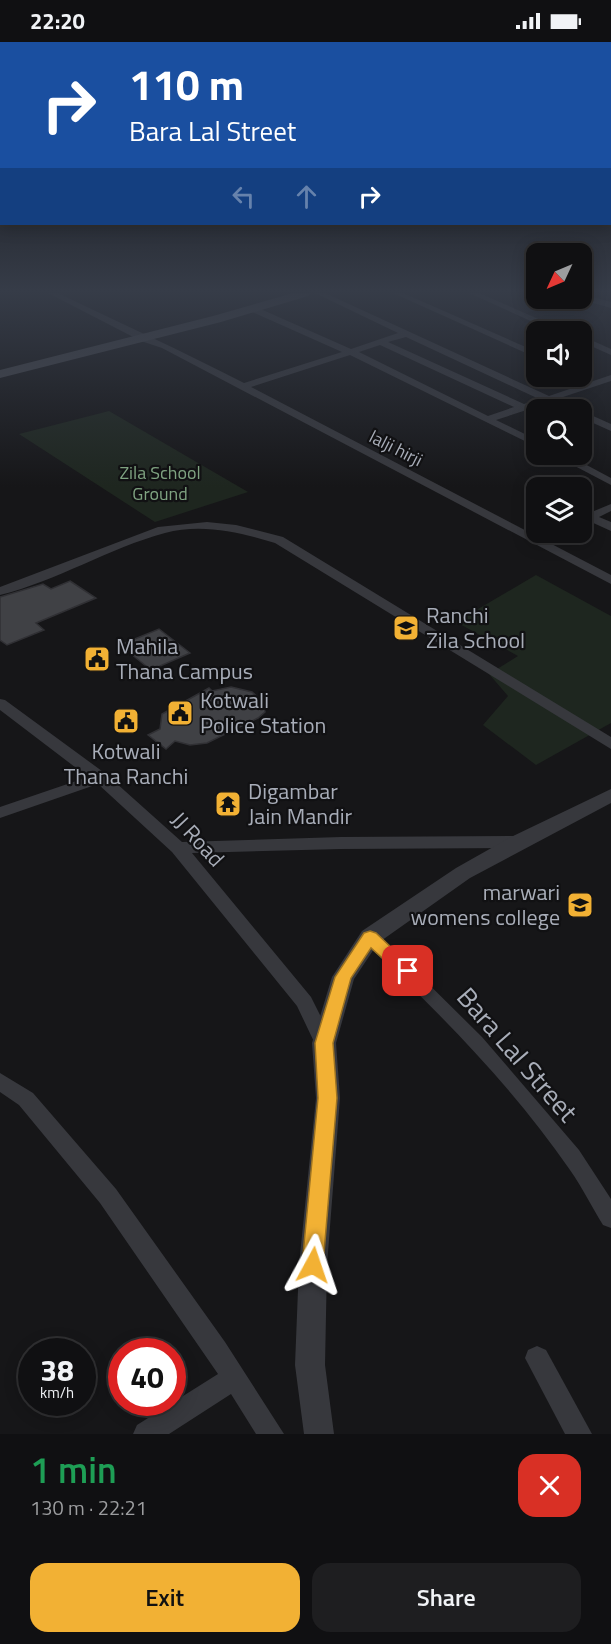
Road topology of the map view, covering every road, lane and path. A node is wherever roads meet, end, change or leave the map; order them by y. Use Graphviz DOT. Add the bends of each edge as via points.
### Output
graph roads {
  1 [pos="32,358"];
  2 [pos="59,358"];
  3 [pos="188,358"];
  4 [pos="333,358"];
  5 [pos="363,358"];
  6 [pos="415,358"];
  7 [pos="462,358"];
  8 [pos="0,365"];
  9 [pos="0,375"];
  10 [pos="611,378"];
  11 [pos="592,380"];
  12 [pos="598,382"];
  13 [pos="243,387"];
  14 [pos="611,388"];
  15 [pos="548,398"];
  16 [pos="522,407"];
  17 [pos="489,419"];
  18 [pos="592,419"];
  19 [pos="611,428"];
  20 [pos="526,438"];
  21 [pos="578,465"];
  22 [pos="611,482"];
  23 [pos="611,507"];
  24 [pos="592,515"];
  25 [pos="592,520"];
  26 [pos="611,527"];
  27 [pos="526,534"];
  28 [pos="543,543"];
  29 [pos="611,580"];
  30 [pos="0,591"];
  31 [pos="0,703"];
  32 [pos="611,744"];
  33 [pos="100,778"];
  34 [pos="611,795"];
  35 [pos="0,813"];
  36 [pos="518,842"];
  37 [pos="178,848"];
  38 [pos="370,937"];
  39 [pos="324,1043"];
  40 [pos="0,1081"];
  41 [pos="611,1218"];
  42 [pos="537,1358"];
  43 [pos="235,1377"];
  44 [pos="146,1434"];
  45 [pos="271,1434"];
  46 [pos="319,1434"];
  47 [pos="579,1434"];
  1 -- 8 [label="main road"];
  2 -- 9 [label="main road"];
  3 -- 13 [label="street, lalji hirji"];
  4 -- 13 [label="street"];
  5 -- 17 [label="street"];
  6 -- 16 [label="street"];
  7 -- 15 [label="street"];
  10 -- 12 [label="street"];
  11 -- 12 [label="street"];
  12 -- 14 [label="street"];
  12 -- 15 [label="street"];
  13 -- 27 [label="street, lalji hirji"];
  15 -- 16 [label="street"];
  16 -- 17 [label="street"];
  17 -- 20 [label="street"];
  18 -- 19 [label="street"];
  21 -- 22 [label="street"];
  23 -- 24 [label="street"];
  25 -- 26 [label="street"];
  28 -- 29 [label="street, lalji hirji"];
  30 -- 32 [label="street" via="176,527 248,530 279,540"];
  31 -- 33 [label="street, JJ Road"];
  33 -- 35 [label="street"];
  33 -- 37 [label="street, JJ Road"];
  34 -- 36 [label="street"];
  36 -- 37 [label="street"];
  36 -- 38 [label="street" via="463,873"];
  37 -- 39 [label="street, JJ Road" via="303,1002"];
  38 -- 39 [label="street" via="343,977"];
  38 -- 41 [label="street, Bara Lal Street" via="408,971 511,1083 573,1158"];
  39 -- 46 [label="street" via="328,1098 313,1265 310,1365"];
  40 -- 43 [label="street" via="26,1100 78,1158"];
  42 -- 47 [label="street"];
  43 -- 44 [label="street"];
  43 -- 45 [label="street"];
}
